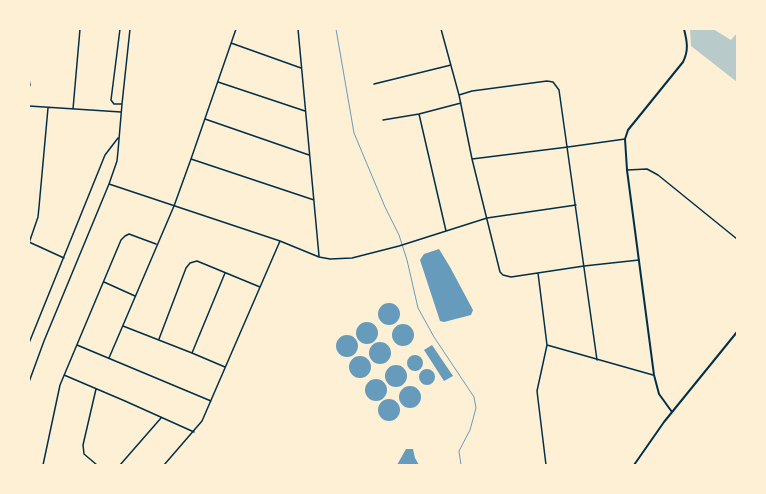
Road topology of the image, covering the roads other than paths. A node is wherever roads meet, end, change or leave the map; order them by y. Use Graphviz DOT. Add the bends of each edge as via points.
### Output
graph roads {
  1 [pos="80,29"];
  2 [pos="120,29"];
  3 [pos="130,29"];
  4 [pos="236,29"];
  5 [pos="298,29"];
  6 [pos="441,29"];
  7 [pos="684,29"];
  8 [pos="231,44"];
  9 [pos="451,65"];
  10 [pos="301,68"];
  11 [pos="29,79"];
  12 [pos="218,82"];
  13 [pos="374,84"];
  14 [pos="29,87"];
  15 [pos="459,95"];
  16 [pos="461,103"];
  17 [pos="122,104"];
  18 [pos="29,106"];
  19 [pos="48,108"];
  20 [pos="73,109"];
  21 [pos="305,110"];
  22 [pos="122,112"];
  23 [pos="419,114"];
  24 [pos="205,119"];
  25 [pos="383,120"];
  26 [pos="119,137"];
  27 [pos="625,139"];
  28 [pos="568,147"];
  29 [pos="309,155"];
  30 [pos="191,159"];
  31 [pos="472,159"];
  32 [pos="627,170"];
  33 [pos="109,184"];
  34 [pos="314,200"];
  35 [pos="576,205"];
  36 [pos="174,206"];
  37 [pos="487,218"];
  38 [pos="446,231"];
  39 [pos="737,239"];
  40 [pos="280,241"];
  41 [pos="29,242"];
  42 [pos="157,244"];
  43 [pos="319,257"];
  44 [pos="64,258"];
  45 [pos="639,260"];
  46 [pos="584,266"];
  47 [pos="225,273"];
  48 [pos="538,273"];
  49 [pos="104,282"];
  50 [pos="260,287"];
  51 [pos="135,296"];
  52 [pos="123,326"];
  53 [pos="737,332"];
  54 [pos="159,339"];
  55 [pos="29,343"];
  56 [pos="76,345"];
  57 [pos="547,345"];
  58 [pos="192,353"];
  59 [pos="109,358"];
  60 [pos="597,360"];
  61 [pos="225,368"];
  62 [pos="654,375"];
  63 [pos="64,376"];
  64 [pos="29,382"];
  65 [pos="96,388"];
  66 [pos="211,400"];
  67 [pos="672,412"];
  68 [pos="161,418"];
  69 [pos="194,432"];
  70 [pos="43,465"];
  71 [pos="97,465"];
  72 [pos="120,465"];
  73 [pos="164,465"];
  74 [pos="546,465"];
  75 [pos="634,465"];
  1 -- 20 [label="street"];
  2 -- 17 [label="street" via="111,100 114,104"];
  3 -- 17 [label="street"];
  4 -- 8 [label="street"];
  5 -- 10 [label="street"];
  6 -- 9 [label="street"];
  7 -- 27 [label="street" via="688,41 683,62 628,130"];
  8 -- 10 [label="street"];
  8 -- 12 [label="street"];
  9 -- 13 [label="street"];
  9 -- 15 [label="street"];
  10 -- 21 [label="street"];
  11 -- 14 [label="street"];
  12 -- 21 [label="street"];
  12 -- 24 [label="street"];
  15 -- 16 [label="street"];
  15 -- 28 [label="street" via="513,85 553,82 561,94"];
  16 -- 23 [label="street"];
  16 -- 31 [label="street"];
  17 -- 22 [label="street"];
  18 -- 19 [label="street"];
  19 -- 20 [label="street"];
  19 -- 41 [label="street" via="38,217"];
  20 -- 22 [label="street"];
  21 -- 29 [label="street"];
  22 -- 26 [label="street"];
  23 -- 25 [label="street"];
  23 -- 38 [label="street"];
  24 -- 29 [label="street"];
  24 -- 30 [label="street"];
  26 -- 33 [label="street" via="116,161"];
  26 -- 44 [label="street" via="105,155"];
  27 -- 28 [label="street"];
  27 -- 32 [label="street"];
  28 -- 31 [label="street"];
  28 -- 35 [label="street"];
  29 -- 34 [label="street"];
  30 -- 34 [label="street"];
  30 -- 36 [label="street"];
  31 -- 37 [label="street"];
  32 -- 39 [label="street" via="648,169 658,174"];
  32 -- 45 [label="street"];
  33 -- 36 [label="street"];
  33 -- 64 [label="street"];
  34 -- 43 [label="street"];
  35 -- 37 [label="street"];
  35 -- 46 [label="street"];
  36 -- 40 [label="street"];
  36 -- 42 [label="street"];
  37 -- 38 [label="street"];
  37 -- 48 [label="street" via="500,272 511,277"];
  38 -- 43 [label="street" via="352,258"];
  40 -- 43 [label="street"];
  40 -- 50 [label="street"];
  41 -- 44 [label="street"];
  42 -- 49 [label="street" via="129,234 125,236"];
  42 -- 51 [label="street"];
  44 -- 55 [label="street"];
  45 -- 46 [label="street"];
  45 -- 62 [label="street"];
  46 -- 48 [label="street"];
  46 -- 60 [label="street"];
  47 -- 50 [label="street"];
  47 -- 54 [label="street" via="196,261 188,265"];
  47 -- 58 [label="street"];
  48 -- 57 [label="street"];
  49 -- 51 [label="street"];
  49 -- 56 [label="street"];
  50 -- 61 [label="street"];
  51 -- 52 [label="street"];
  52 -- 54 [label="street"];
  52 -- 59 [label="street"];
  53 -- 67 [label="street"];
  54 -- 58 [label="street"];
  56 -- 59 [label="street"];
  56 -- 63 [label="street"];
  57 -- 60 [label="street"];
  57 -- 74 [label="street" via="537,390"];
  58 -- 61 [label="street"];
  59 -- 66 [label="street"];
  60 -- 62 [label="street"];
  61 -- 66 [label="street"];
  62 -- 67 [label="street" via="659,394"];
  63 -- 65 [label="street"];
  63 -- 70 [label="street"];
  65 -- 68 [label="street"];
  65 -- 71 [label="street" via="83,445 84,454"];
  66 -- 69 [label="street" via="202,422"];
  67 -- 75 [label="street"];
  68 -- 69 [label="street"];
  68 -- 72 [label="street"];
  69 -- 73 [label="street"];
}
